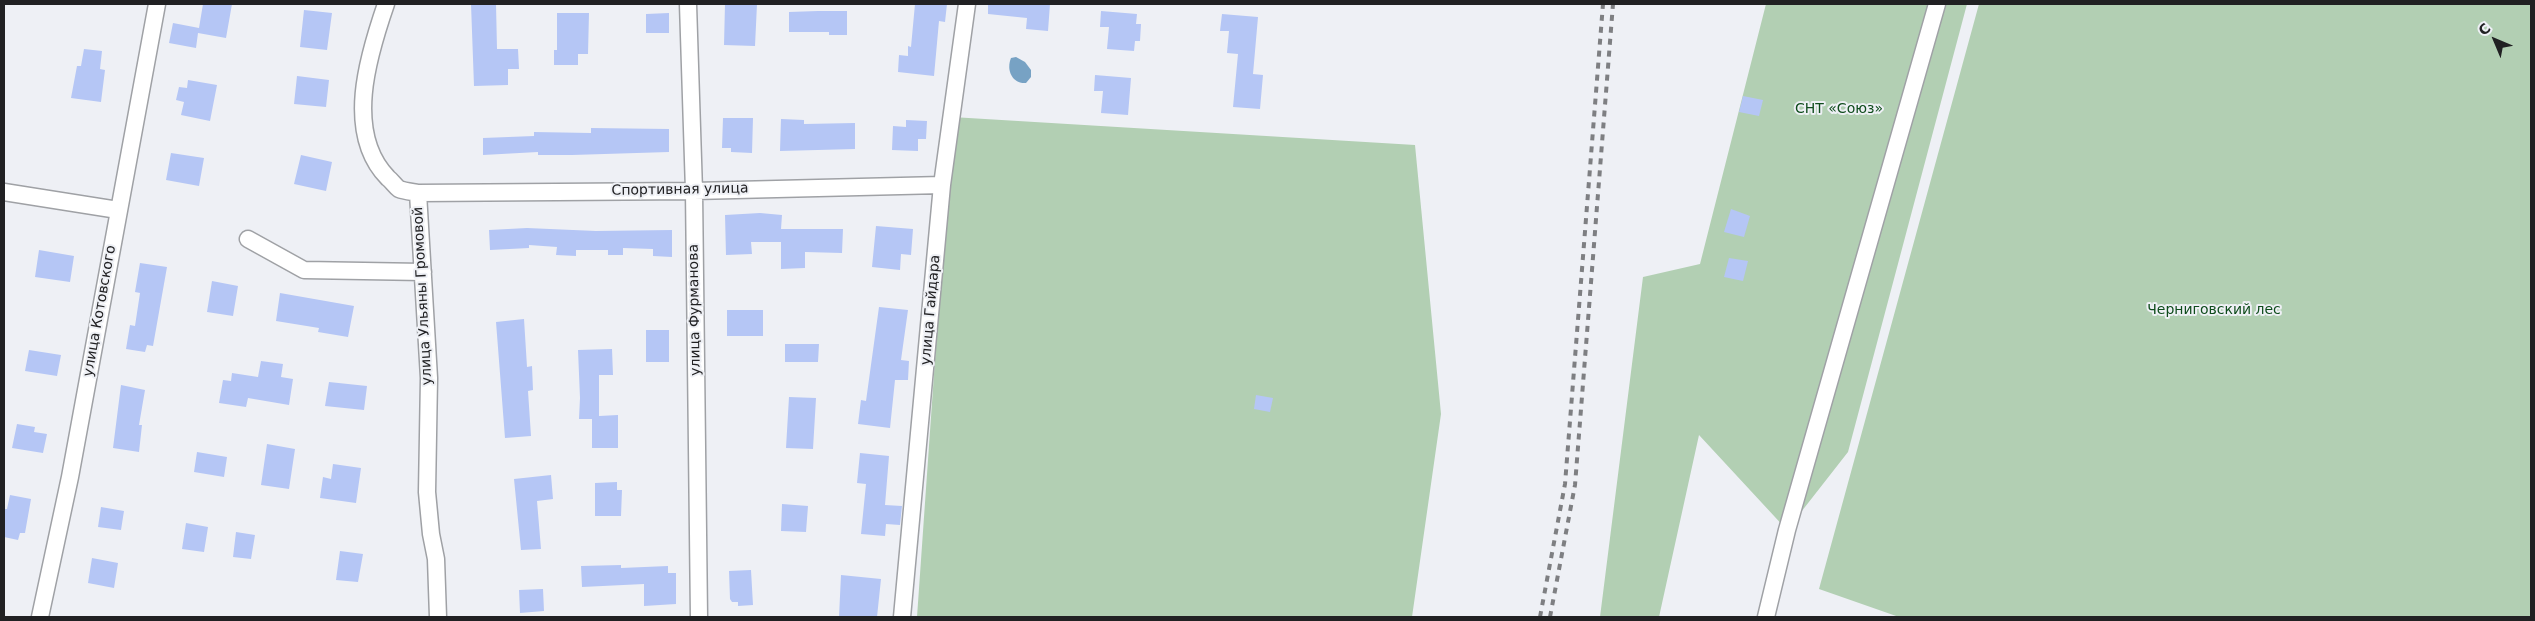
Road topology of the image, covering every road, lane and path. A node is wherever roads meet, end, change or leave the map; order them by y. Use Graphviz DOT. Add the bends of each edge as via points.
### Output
graph roads {
  1 [pos="157,4"];
  2 [pos="386,4"];
  3 [pos="688,4"];
  4 [pos="966,4"];
  5 [pos="1937,4"];
  6 [pos="942,185"];
  7 [pos="694,191"];
  8 [pos="4,192"];
  9 [pos="418,193"];
  10 [pos="118,210"];
  11 [pos="248,239"];
  12 [pos="423,272"];
  13 [pos="40,617"];
  14 [pos="438,617"];
  15 [pos="699,617"];
  16 [pos="902,617"];
  17 [pos="1766,617"];
  1 -- 10 [label="street, улица Котовского"];
  2 -- 9 [label="street, улица Ульяны Громовой" via="376,34 364,97 368,148 379,168 399,189"];
  3 -- 7 [label="street, улица Фурманова"];
  4 -- 6 [label="street, улица Гайдара"];
  5 -- 17 [label="street"];
  6 -- 7 [label="street, Спортивная улица"];
  6 -- 16 [label="street, улица Гайдара"];
  7 -- 9 [label="street, Спортивная улица"];
  7 -- 15 [label="street, улица Фурманова"];
  8 -- 10 [label="street"];
  9 -- 12 [label="street, улица Ульяны Громовой"];
  10 -- 13 [label="street, улица Котовского" via="70,477"];
  11 -- 12 [label="street" via="304,270"];
  12 -- 14 [label="street, улица Ульяны Громовой" via="429,378 426,492 436,558"];
}
